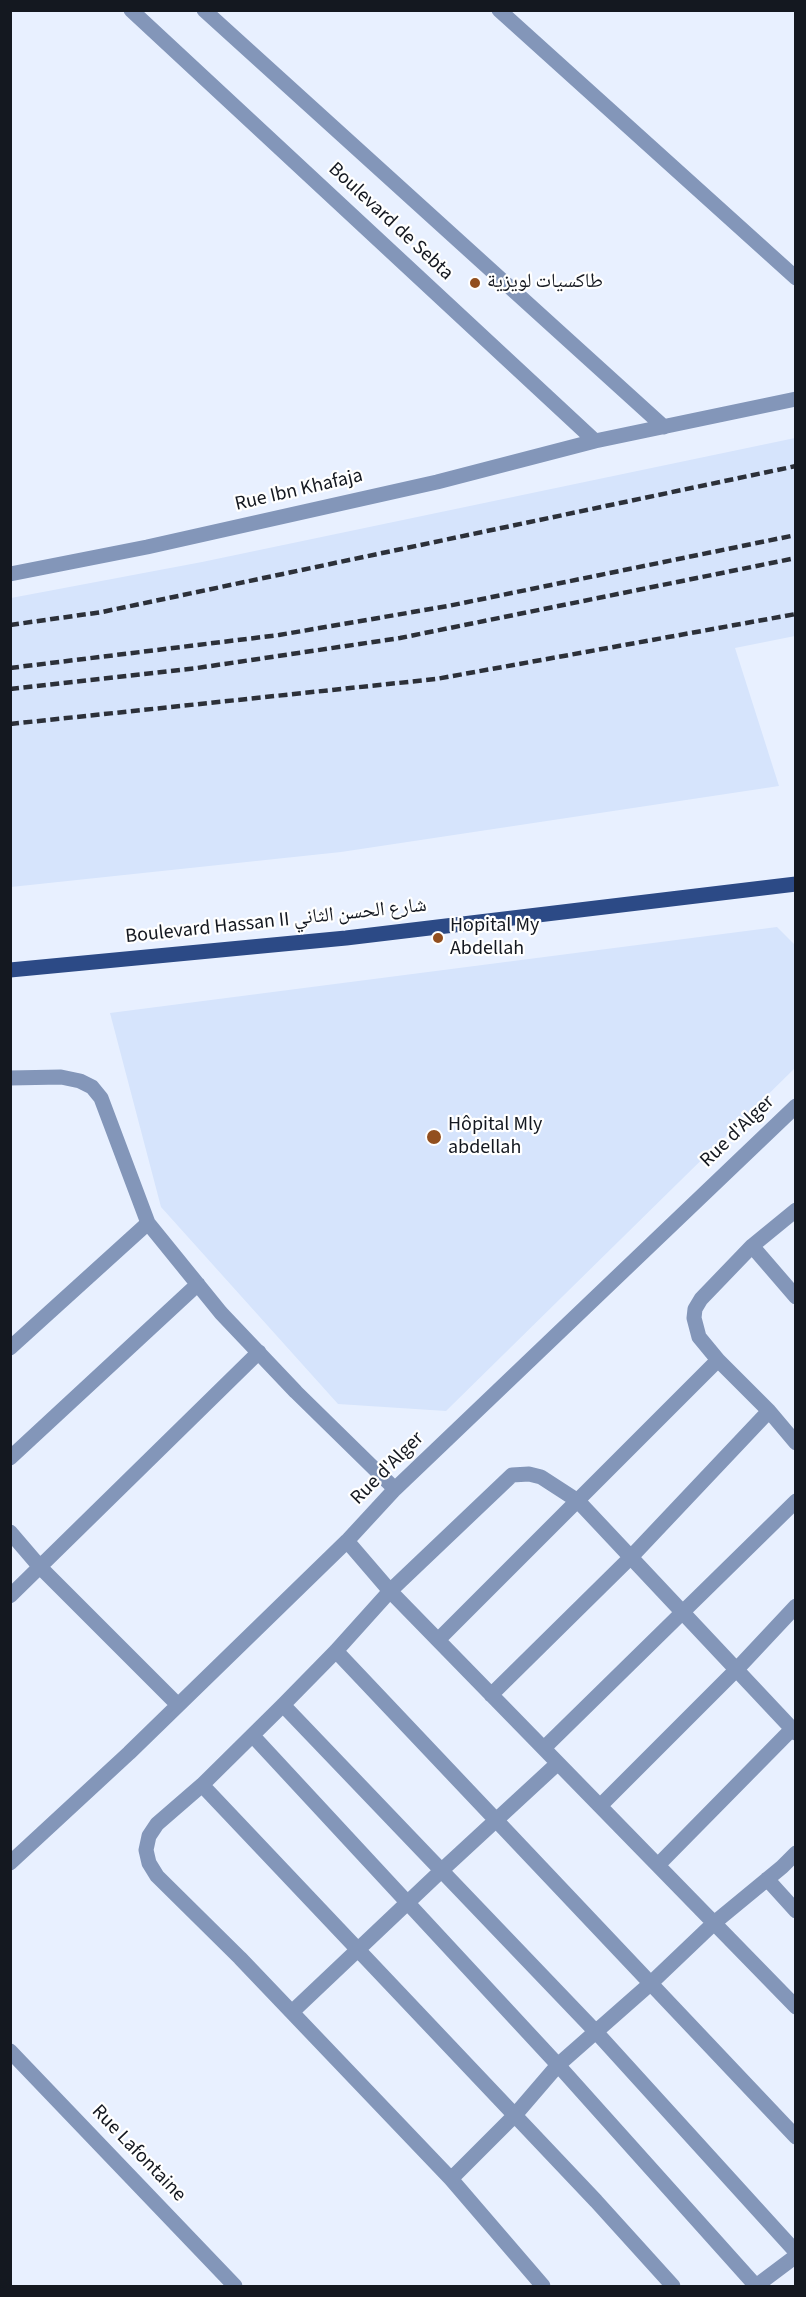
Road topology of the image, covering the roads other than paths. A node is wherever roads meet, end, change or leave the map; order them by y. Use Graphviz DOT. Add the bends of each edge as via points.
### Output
graph roads {
  1 [pos="131,10"];
  2 [pos="204,10"];
  3 [pos="499,10"];
  4 [pos="795,278"];
  5 [pos="795,399"];
  6 [pos="664,427"];
  7 [pos="595,441"];
  8 [pos="10,574"];
  9 [pos="795,884"];
  10 [pos="10,970"];
  11 [pos="10,1078"];
  12 [pos="795,1106"];
  13 [pos="795,1210"];
  14 [pos="148,1223"];
  15 [pos="752,1246"];
  16 [pos="198,1284"];
  17 [pos="795,1297"];
  18 [pos="10,1348"];
  19 [pos="259,1352"];
  20 [pos="718,1360"];
  21 [pos="769,1411"];
  22 [pos="795,1443"];
  23 [pos="10,1458"];
  24 [pos="395,1489"];
  25 [pos="578,1501"];
  26 [pos="795,1501"];
  27 [pos="10,1532"];
  28 [pos="347,1541"];
  29 [pos="631,1557"];
  30 [pos="40,1567"];
  31 [pos="390,1591"];
  32 [pos="10,1596"];
  33 [pos="795,1606"];
  34 [pos="683,1614"];
  35 [pos="438,1640"];
  36 [pos="336,1651"];
  37 [pos="738,1669"];
  38 [pos="491,1695"];
  39 [pos="178,1705"];
  40 [pos="283,1705"];
  41 [pos="794,1731"];
  42 [pos="253,1736"];
  43 [pos="544,1748"];
  44 [pos="558,1763"];
  45 [pos="202,1785"];
  46 [pos="600,1806"];
  47 [pos="496,1820"];
  48 [pos="795,1853"];
  49 [pos="10,1863"];
  50 [pos="658,1865"];
  51 [pos="442,1870"];
  52 [pos="767,1879"];
  53 [pos="408,1903"];
  54 [pos="795,1911"];
  55 [pos="714,1923"];
  56 [pos="358,1951"];
  57 [pos="650,1984"];
  58 [pos="795,2007"];
  59 [pos="292,2012"];
  60 [pos="597,2033"];
  61 [pos="10,2051"];
  62 [pos="558,2065"];
  63 [pos="515,2115"];
  64 [pos="795,2137"];
  65 [pos="452,2179"];
  66 [pos="795,2254"];
  67 [pos="235,2286"];
  68 [pos="543,2286"];
  69 [pos="674,2286"];
  70 [pos="756,2286"];
  1 -- 7 [label="street, Boulevard de Sebta"];
  2 -- 6 [label="street, Boulevard de Sebta"];
  3 -- 4 [label="street"];
  5 -- 6 [label="street"];
  6 -- 7 [label="street"];
  7 -- 8 [label="street, Rue Ibn Khafaja" via="437,482"];
  9 -- 10 [label="main road, Boulevard Hassan II شارع الحسن الثاني" via="346,938"];
  11 -- 14 [label="street" via="61,1077 92,1087 101,1098"];
  12 -- 24 [label="street, Rue d'Alger"];
  13 -- 15 [label="street"];
  14 -- 16 [label="street"];
  14 -- 18 [label="street"];
  15 -- 17 [label="street"];
  15 -- 20 [label="street" via="695,1309 699,1337"];
  16 -- 19 [label="street"];
  16 -- 23 [label="street"];
  19 -- 24 [label="street"];
  19 -- 30 [label="street"];
  20 -- 21 [label="street"];
  20 -- 25 [label="street"];
  21 -- 22 [label="street"];
  21 -- 29 [label="street"];
  24 -- 28 [label="street, Rue d'Alger"];
  25 -- 29 [label="street"];
  25 -- 31 [label="street" via="541,1477 512,1475"];
  25 -- 35 [label="street"];
  26 -- 34 [label="street"];
  27 -- 30 [label="street"];
  28 -- 31 [label="street"];
  28 -- 39 [label="street, Rue d'Alger"];
  29 -- 34 [label="street"];
  29 -- 38 [label="street"];
  30 -- 32 [label="street"];
  30 -- 39 [label="street"];
  31 -- 35 [label="street"];
  31 -- 36 [label="street"];
  33 -- 37 [label="street"];
  34 -- 37 [label="street"];
  34 -- 43 [label="street"];
  35 -- 38 [label="street"];
  36 -- 40 [label="street"];
  36 -- 47 [label="street"];
  37 -- 41 [label="street"];
  37 -- 46 [label="street"];
  38 -- 43 [label="street"];
  39 -- 49 [label="street, Rue d'Alger"];
  40 -- 42 [label="street"];
  40 -- 51 [label="street"];
  41 -- 50 [label="street"];
  42 -- 45 [label="street"];
  42 -- 53 [label="street"];
  43 -- 44 [label="street"];
  44 -- 46 [label="street"];
  44 -- 47 [label="street"];
  45 -- 56 [label="street"];
  45 -- 59 [label="street" via="157,1824 147,1844 149,1863 157,1876"];
  46 -- 50 [label="street"];
  47 -- 51 [label="street"];
  47 -- 57 [label="street"];
  48 -- 52 [label="street"];
  50 -- 55 [label="street"];
  51 -- 53 [label="street"];
  51 -- 60 [label="street"];
  52 -- 54 [label="street"];
  52 -- 55 [label="street"];
  53 -- 56 [label="street"];
  53 -- 62 [label="street"];
  55 -- 57 [label="street"];
  55 -- 58 [label="street"];
  56 -- 59 [label="street"];
  56 -- 63 [label="street"];
  57 -- 60 [label="street"];
  57 -- 64 [label="street"];
  59 -- 65 [label="street"];
  60 -- 62 [label="street"];
  60 -- 66 [label="street"];
  61 -- 67 [label="street, Rue Lafontaine"];
  62 -- 63 [label="street"];
  62 -- 70 [label="street"];
  63 -- 65 [label="street"];
  63 -- 69 [label="street"];
  65 -- 68 [label="street"];
  66 -- 70 [label="street"];
}
